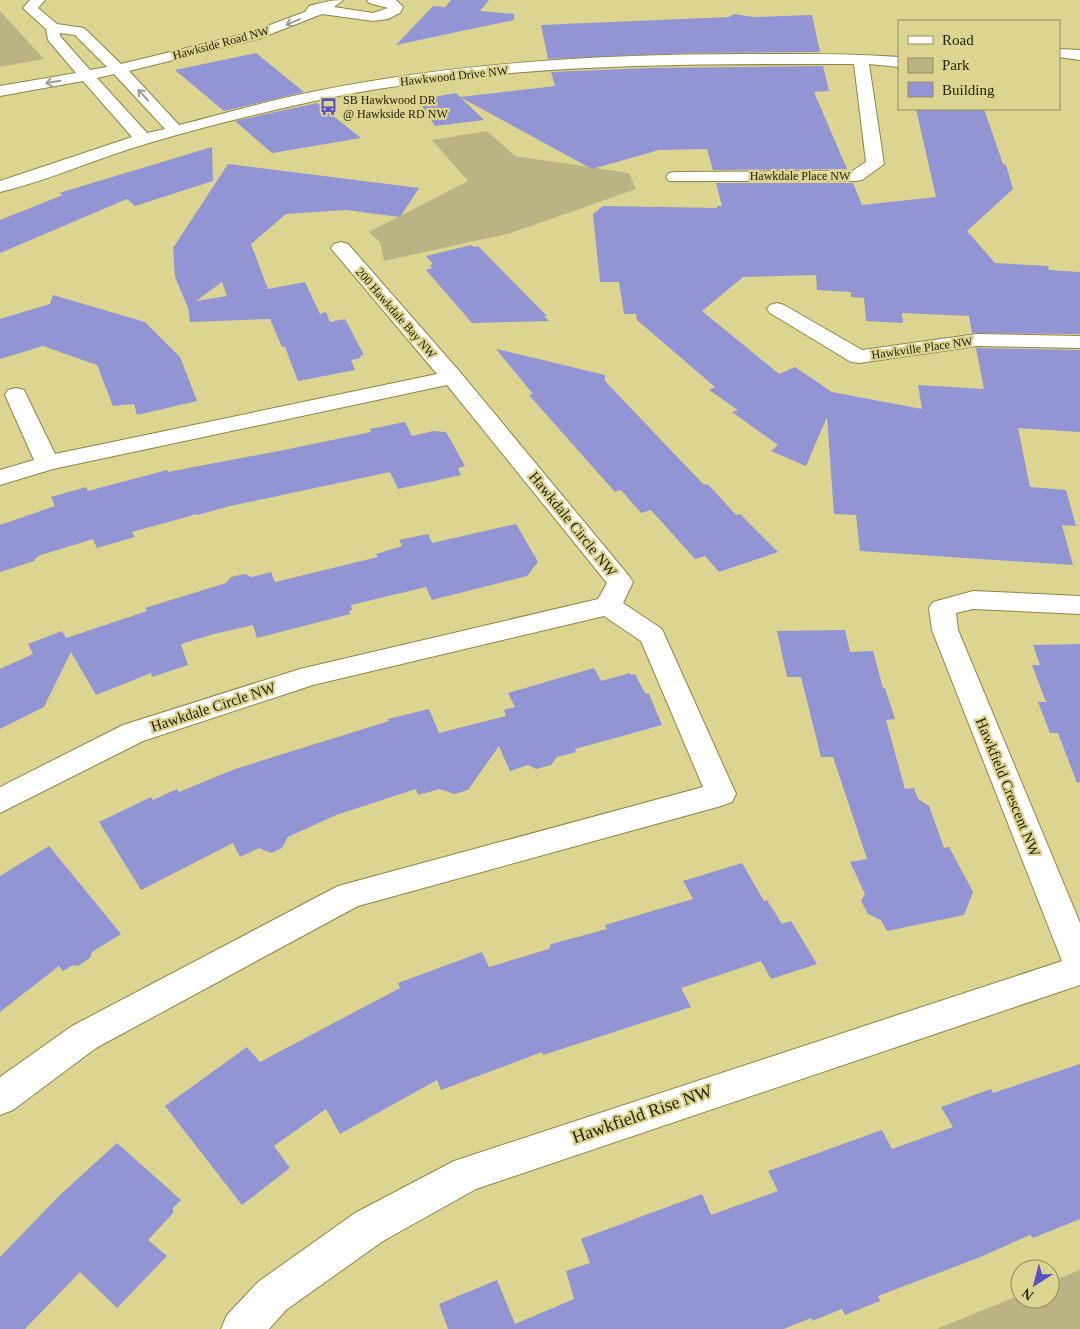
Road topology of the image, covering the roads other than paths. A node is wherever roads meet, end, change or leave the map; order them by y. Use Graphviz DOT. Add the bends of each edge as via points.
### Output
graph roads {
  1 [pos="38,0"];
  2 [pos="336,0"];
  3 [pos="374,0"];
  4 [pos="297,6"];
  5 [pos="322,10"];
  6 [pos="265,17"];
  7 [pos="53,28"];
  8 [pos="898,52"];
  9 [pos="1060,53"];
  10 [pos="1080,54"];
  11 [pos="104,58"];
  12 [pos="861,58"];
  13 [pos="898,62"];
  14 [pos="76,63"];
  15 [pos="118,69"];
  16 [pos="87,75"];
  17 [pos="0,77"];
  18 [pos="0,91"];
  19 [pos="176,131"];
  20 [pos="142,139"];
  21 [pos="675,177"];
  22 [pos="0,187"];
  23 [pos="341,248"];
  24 [pos="777,309"];
  25 [pos="1080,342"];
  26 [pos="452,377"];
  27 [pos="16,395"];
  28 [pos="48,463"];
  29 [pos="0,478"];
  30 [pos="1080,605"];
  31 [pos="608,606"];
  32 [pos="0,801"];
  33 [pos="1080,963"];
  34 [pos="1080,970"];
  35 [pos="0,1098"];
  36 [pos="241,1329"];
  1 -- 7 [label="street" via="30,8"];
  2 -- 5 [label="street, Hawkside Road NW"];
  3 -- 5 [label="street, Hawkside Road NW" via="394,4 395,10 373,17"];
  4 -- 5 [label="street, Hawkside Road NW"];
  5 -- 15 [label="street, Hawkside Road NW, one-way" via="267,32"];
  6 -- 11 [label="street, Hawkside Road NW" via="197,37"];
  7 -- 11 [label="street" via="79,31"];
  7 -- 14 [label="street" via="53,37"];
  8 -- 12 [label="street, Hawkwood Drive NW"];
  9 -- 10 [label="street"];
  11 -- 14 [label="street, Hawkside Road NW"];
  11 -- 15 [label="street"];
  12 -- 13 [label="street, Hawkwood Drive NW"];
  12 -- 19 [label="street, Hawkwood Drive NW" via="576,63 415,79 311,97"];
  12 -- 21 [label="street, Hawkdale Place NW" via="875,164 856,176"];
  14 -- 16 [label="street"];
  14 -- 17 [label="street, Hawkside Road NW"];
  15 -- 16 [label="street, Hawkside Road NW"];
  19 -- 15 [label="street, one-way"];
  16 -- 18 [label="street, Hawkside Road NW, one-way"];
  16 -- 20 [label="street"];
  19 -- 20 [label="street, Hawkwood Drive NW"];
  20 -- 22 [label="street, Hawkwood Drive NW"];
  23 -- 26 [label="street, 200 Hawkdale Bay NW"];
  24 -- 25 [label="street, Hawkville Place NW" via="859,357 977,340"];
  26 -- 28 [label="street"];
  26 -- 31 [label="street, Hawkdale Circle NW" via="620,582"];
  27 -- 28 [label="street"];
  28 -- 29 [label="street"];
  30 -- 33 [label="street, Hawkfield Crescent NW" via="973,600 942,608 945,630"];
  31 -- 32 [label="street, Hawkdale Circle NW" via="310,676 133,733"];
  31 -- 35 [label="street" via="652,636 720,794 349,894 84,1037"];
  34 -- 36 [label="street, Hawkfield Rise NW" via="467,1174 369,1226 272,1296"];
}
